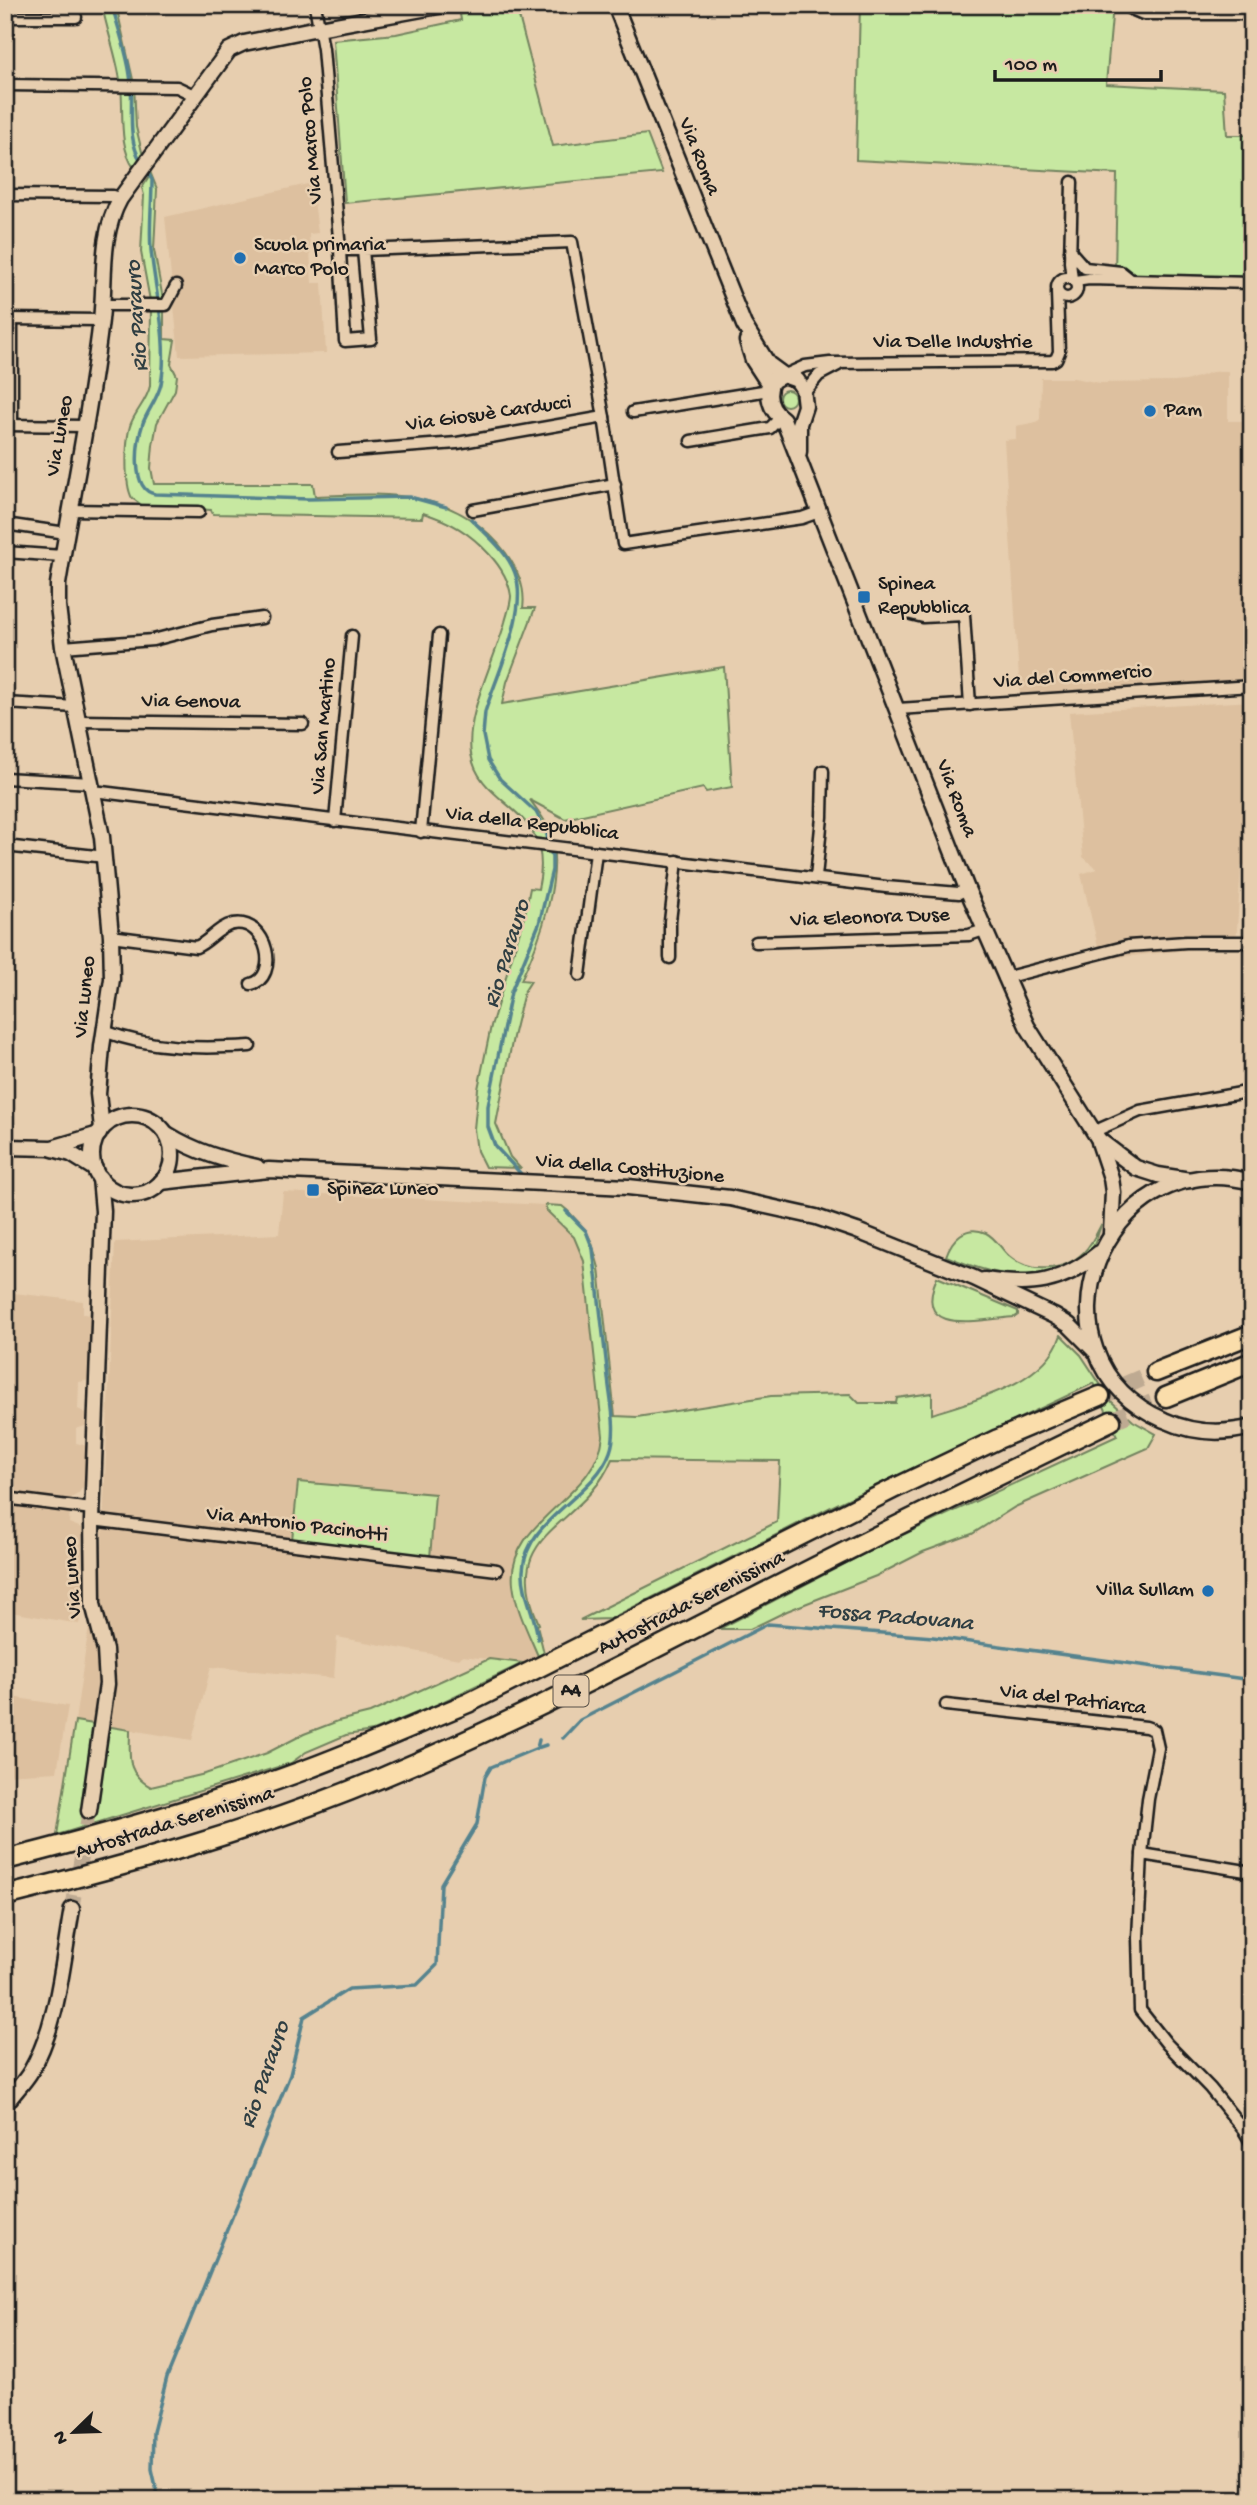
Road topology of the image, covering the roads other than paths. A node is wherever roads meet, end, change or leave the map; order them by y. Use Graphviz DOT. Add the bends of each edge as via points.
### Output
graph roads {
  1 [pos="315,5"];
  2 [pos="444,5"];
  3 [pos="615,5"];
  4 [pos="1128,5"];
  5 [pos="1252,14"];
  6 [pos="76,17"];
  7 [pos="5,18"];
  8 [pos="320,27"];
  9 [pos="5,85"];
  10 [pos="196,96"];
  11 [pos="1072,182"];
  12 [pos="5,195"];
  13 [pos="120,199"];
  14 [pos="340,250"];
  15 [pos="363,250"];
  16 [pos="1070,257"];
  17 [pos="1131,281"];
  18 [pos="1252,283"];
  19 [pos="176,286"];
  20 [pos="1072,286"];
  21 [pos="103,305"];
  22 [pos="1059,315"];
  23 [pos="9,319"];
  24 [pos="101,320"];
  25 [pos="744,325"];
  26 [pos="845,363"];
  27 [pos="805,366"];
  28 [pos="784,375"];
  29 [pos="814,380"];
  30 [pos="769,388"];
  31 [pos="804,393"];
  32 [pos="633,412"];
  33 [pos="803,412"];
  34 [pos="604,417"];
  35 [pos="782,419"];
  36 [pos="8,425"];
  37 [pos="84,426"];
  38 [pos="691,441"];
  39 [pos="338,452"];
  40 [pos="800,460"];
  41 [pos="615,484"];
  42 [pos="69,510"];
  43 [pos="473,510"];
  44 [pos="199,512"];
  45 [pos="819,512"];
  46 [pos="5,524"];
  47 [pos="66,533"];
  48 [pos="5,552"];
  49 [pos="62,556"];
  50 [pos="911,614"];
  51 [pos="262,618"];
  52 [pos="439,635"];
  53 [pos="352,636"];
  54 [pos="64,647"];
  55 [pos="1252,686"];
  56 [pos="5,704"];
  57 [pos="970,705"];
  58 [pos="898,709"];
  59 [pos="77,714"];
  60 [pos="303,724"];
  61 [pos="823,771"];
  62 [pos="5,778"];
  63 [pos="92,787"];
  64 [pos="335,821"];
  65 [pos="421,832"];
  66 [pos="5,846"];
  67 [pos="596,852"];
  68 [pos="104,857"];
  69 [pos="677,861"];
  70 [pos="817,877"];
  71 [pos="967,889"];
  72 [pos="984,930"];
  73 [pos="111,936"];
  74 [pos="756,942"];
  75 [pos="1252,942"];
  76 [pos="670,958"];
  77 [pos="580,975"];
  78 [pos="1004,978"];
  79 [pos="251,984"];
  80 [pos="104,1031"];
  81 [pos="250,1045"];
  82 [pos="100,1082"];
  83 [pos="1252,1091"];
  84 [pos="122,1116"];
  85 [pos="100,1131"];
  86 [pos="167,1134"];
  87 [pos="1096,1136"];
  88 [pos="5,1147"];
  89 [pos="52,1148"];
  90 [pos="269,1170"];
  91 [pos="98,1174"];
  92 [pos="1190,1180"];
  93 [pos="161,1182"];
  94 [pos="1252,1182"];
  95 [pos="128,1194"];
  96 [pos="103,1211"];
  97 [pos="1111,1233"];
  98 [pos="1101,1252"];
  99 [pos="974,1278"];
  100 [pos="1252,1334"];
  101 [pos="1097,1353"];
  102 [pos="1252,1362"];
  103 [pos="1156,1372"];
  104 [pos="1100,1396"];
  105 [pos="1166,1397"];
  106 [pos="1111,1422"];
  107 [pos="1251,1427"];
  108 [pos="5,1498"];
  109 [pos="92,1515"];
  110 [pos="497,1570"];
  111 [pos="946,1705"];
  112 [pos="89,1811"];
  113 [pos="1142,1854"];
  114 [pos="5,1860"];
  115 [pos="1252,1872"];
  116 [pos="5,1896"];
  117 [pos="72,1909"];
  118 [pos="5,2105"];
  119 [pos="1252,2144"];
  1 -- 8 [label="street, Via Marco Polo"];
  2 -- 8 [label="street, Via Luneo"];
  3 -- 25 [label="street, Via Roma"];
  4 -- 5 [label="street" via="1143,13"];
  6 -- 7 [label="street"];
  8 -- 10 [label="street, Via Luneo" via="234,47"];
  8 -- 14 [label="street, Via Marco Polo"];
  9 -- 10 [label="street" via="177,87"];
  10 -- 13 [label="street, Via Luneo"];
  11 -- 16 [label="street"];
  12 -- 13 [label="street"];
  13 -- 21 [label="street, Via Luneo" via="107,235"];
  14 -- 15 [label="street"];
  14 -- 15 [label="street, Via Marco Polo" via="345,341 371,339"];
  15 -- 34 [label="street, Via Giosuè Carducci" via="572,242"];
  16 -- 17 [label="street" via="1085,268 1121,272"];
  16 -- 20 [label="street"];
  17 -- 18 [label="street, Via Delle Industrie"];
  17 -- 20 [label="street, Via Delle Industrie" via="1097,280"];
  19 -- 21 [label="street" via="159,305"];
  20 -- 22 [label="street, Via Delle Industrie"];
  20 -- 22 [label="street, Via Delle Industrie" via="1062,297 1058,292"];
  21 -- 24 [label="street, Via Luneo"];
  22 -- 26 [label="street, Via Delle Industrie" via="1059,354 1052,361"];
  23 -- 24 [label="street"];
  23 -- 36 [label="street"];
  24 -- 37 [label="street, Via Luneo"];
  25 -- 28 [label="street, Via Roma" via="768,364"];
  25 -- 30 [label="street, Via Roma" via="753,360"];
  26 -- 27 [label="street, Via Delle Industrie"];
  26 -- 29 [label="street, Via Delle Industrie"];
  27 -- 28 [label="street, Via Delle Industrie"];
  27 -- 29 [label="street"];
  28 -- 30 [label="street" via="775,378"];
  28 -- 31 [label="street, Via Roma" via="797,380"];
  29 -- 31 [label="street, Via Delle Industrie"];
  30 -- 32 [label="street"];
  30 -- 35 [label="street, Via Roma" via="770,402"];
  31 -- 33 [label="street, Via Roma"];
  33 -- 35 [label="street" via="793,420"];
  33 -- 40 [label="street, Via Roma"];
  34 -- 39 [label="street, Via Giosuè Carducci" via="457,443"];
  34 -- 41 [label="street, Via Giosuè Carducci"];
  35 -- 38 [label="street" via="770,428"];
  35 -- 40 [label="street, Via Roma"];
  36 -- 37 [label="street"];
  37 -- 42 [label="street, Via Luneo"];
  40 -- 45 [label="street, Via Roma"];
  41 -- 43 [label="street"];
  41 -- 45 [label="street, Via Giosuè Carducci" via="623,544"];
  42 -- 44 [label="street"];
  42 -- 47 [label="street, Via Luneo"];
  45 -- 58 [label="street, Via Roma"];
  46 -- 47 [label="street"];
  47 -- 49 [label="street, Via Luneo"];
  48 -- 49 [label="street"];
  49 -- 54 [label="street, Via Luneo" via="58,607"];
  50 -- 57 [label="street" via="964,615"];
  51 -- 54 [label="street" via="153,640"];
  52 -- 65 [label="street"];
  53 -- 64 [label="street, Via San Martino"];
  54 -- 59 [label="street, Via Luneo"];
  55 -- 57 [label="street, Via del Commercio"];
  56 -- 59 [label="street, Via Genova"];
  57 -- 58 [label="street, Via del Commercio"];
  58 -- 71 [label="street, Via Roma"];
  59 -- 60 [label="street, Via Genova"];
  59 -- 63 [label="street, Via Luneo"];
  61 -- 70 [label="street"];
  62 -- 63 [label="street, Via della Repubblica"];
  63 -- 64 [label="street, Via della Repubblica"];
  63 -- 68 [label="street, Via Luneo"];
  64 -- 65 [label="street, Via della Repubblica"];
  65 -- 67 [label="street, Via della Repubblica"];
  66 -- 68 [label="street"];
  67 -- 69 [label="street, Via della Repubblica"];
  67 -- 77 [label="street"];
  68 -- 73 [label="street, Via Luneo"];
  69 -- 70 [label="street, Via della Repubblica"];
  69 -- 76 [label="street"];
  70 -- 71 [label="street, Via della Repubblica" via="959,893"];
  71 -- 72 [label="street, Via Roma"];
  72 -- 74 [label="street, Via Eleonora Duse" via="969,935"];
  72 -- 78 [label="street, Via Roma"];
  73 -- 79 [label="street" via="196,947 225,926 246,925 259,932 266,948 264,975"];
  73 -- 80 [label="street, Via Luneo" via="112,979"];
  75 -- 78 [label="street" via="1128,946"];
  78 -- 87 [label="street, Via Roma" via="1046,1060"];
  80 -- 81 [label="street" via="167,1045"];
  80 -- 82 [label="street, Via Luneo"];
  82 -- 84 [label="street" via="108,1105"];
  82 -- 85 [label="street, Via Luneo"];
  83 -- 87 [label="street" via="1140,1111"];
  84 -- 85 [label="street"];
  84 -- 86 [label="street" via="148,1118"];
  85 -- 89 [label="street"];
  85 -- 91 [label="street" via="93,1149"];
  86 -- 90 [label="street, Via della Costituzione" via="198,1152"];
  86 -- 93 [label="street" via="172,1159"];
  87 -- 92 [label="street" via="1136,1168"];
  87 -- 97 [label="street" via="1111,1178"];
  88 -- 89 [label="street"];
  89 -- 91 [label="street" via="71,1154"];
  90 -- 93 [label="street, Via della Costituzione"];
  90 -- 99 [label="street, Via della Costituzione" via="628,1187 730,1198 816,1217"];
  91 -- 95 [label="street" via="112,1189"];
  91 -- 96 [label="street, Via Luneo"];
  92 -- 94 [label="street" via="1220,1177"];
  92 -- 97 [label="street" via="1147,1197"];
  93 -- 95 [label="street" via="150,1190"];
  95 -- 96 [label="street"];
  96 -- 109 [label="street, Via Luneo"];
  97 -- 98 [label="street"];
  98 -- 99 [label="street" via="1069,1274 1045,1282"];
  98 -- 101 [label="street" via="1088,1302"];
  99 -- 101 [label="street" via="1069,1325"];
  100 -- 103 [label="highway"];
  101 -- 107 [label="street" via="1126,1395 1153,1415 1204,1432"];
  102 -- 105 [label="highway"];
  104 -- 114 [label="highway, Autostrada Serenissima / A4" via="998,1439 468,1703 384,1739 153,1820"];
  106 -- 116 [label="highway, Autostrada Serenissima / A4" via="571,1691 381,1778 164,1854"];
  108 -- 109 [label="street, Via Antonio Pacinotti"];
  109 -- 110 [label="street, Via Antonio Pacinotti"];
  109 -- 112 [label="street, Via Luneo" via="93,1604 105,1650 107,1684"];
  111 -- 113 [label="street, Via del Patriarca" via="1154,1731 1158,1748"];
  113 -- 115 [label="street"];
  113 -- 119 [label="street, Via del Patriarca" via="1140,2011 1210,2088"];
  117 -- 118 [label="street" via="45,2041 30,2072"];
}
